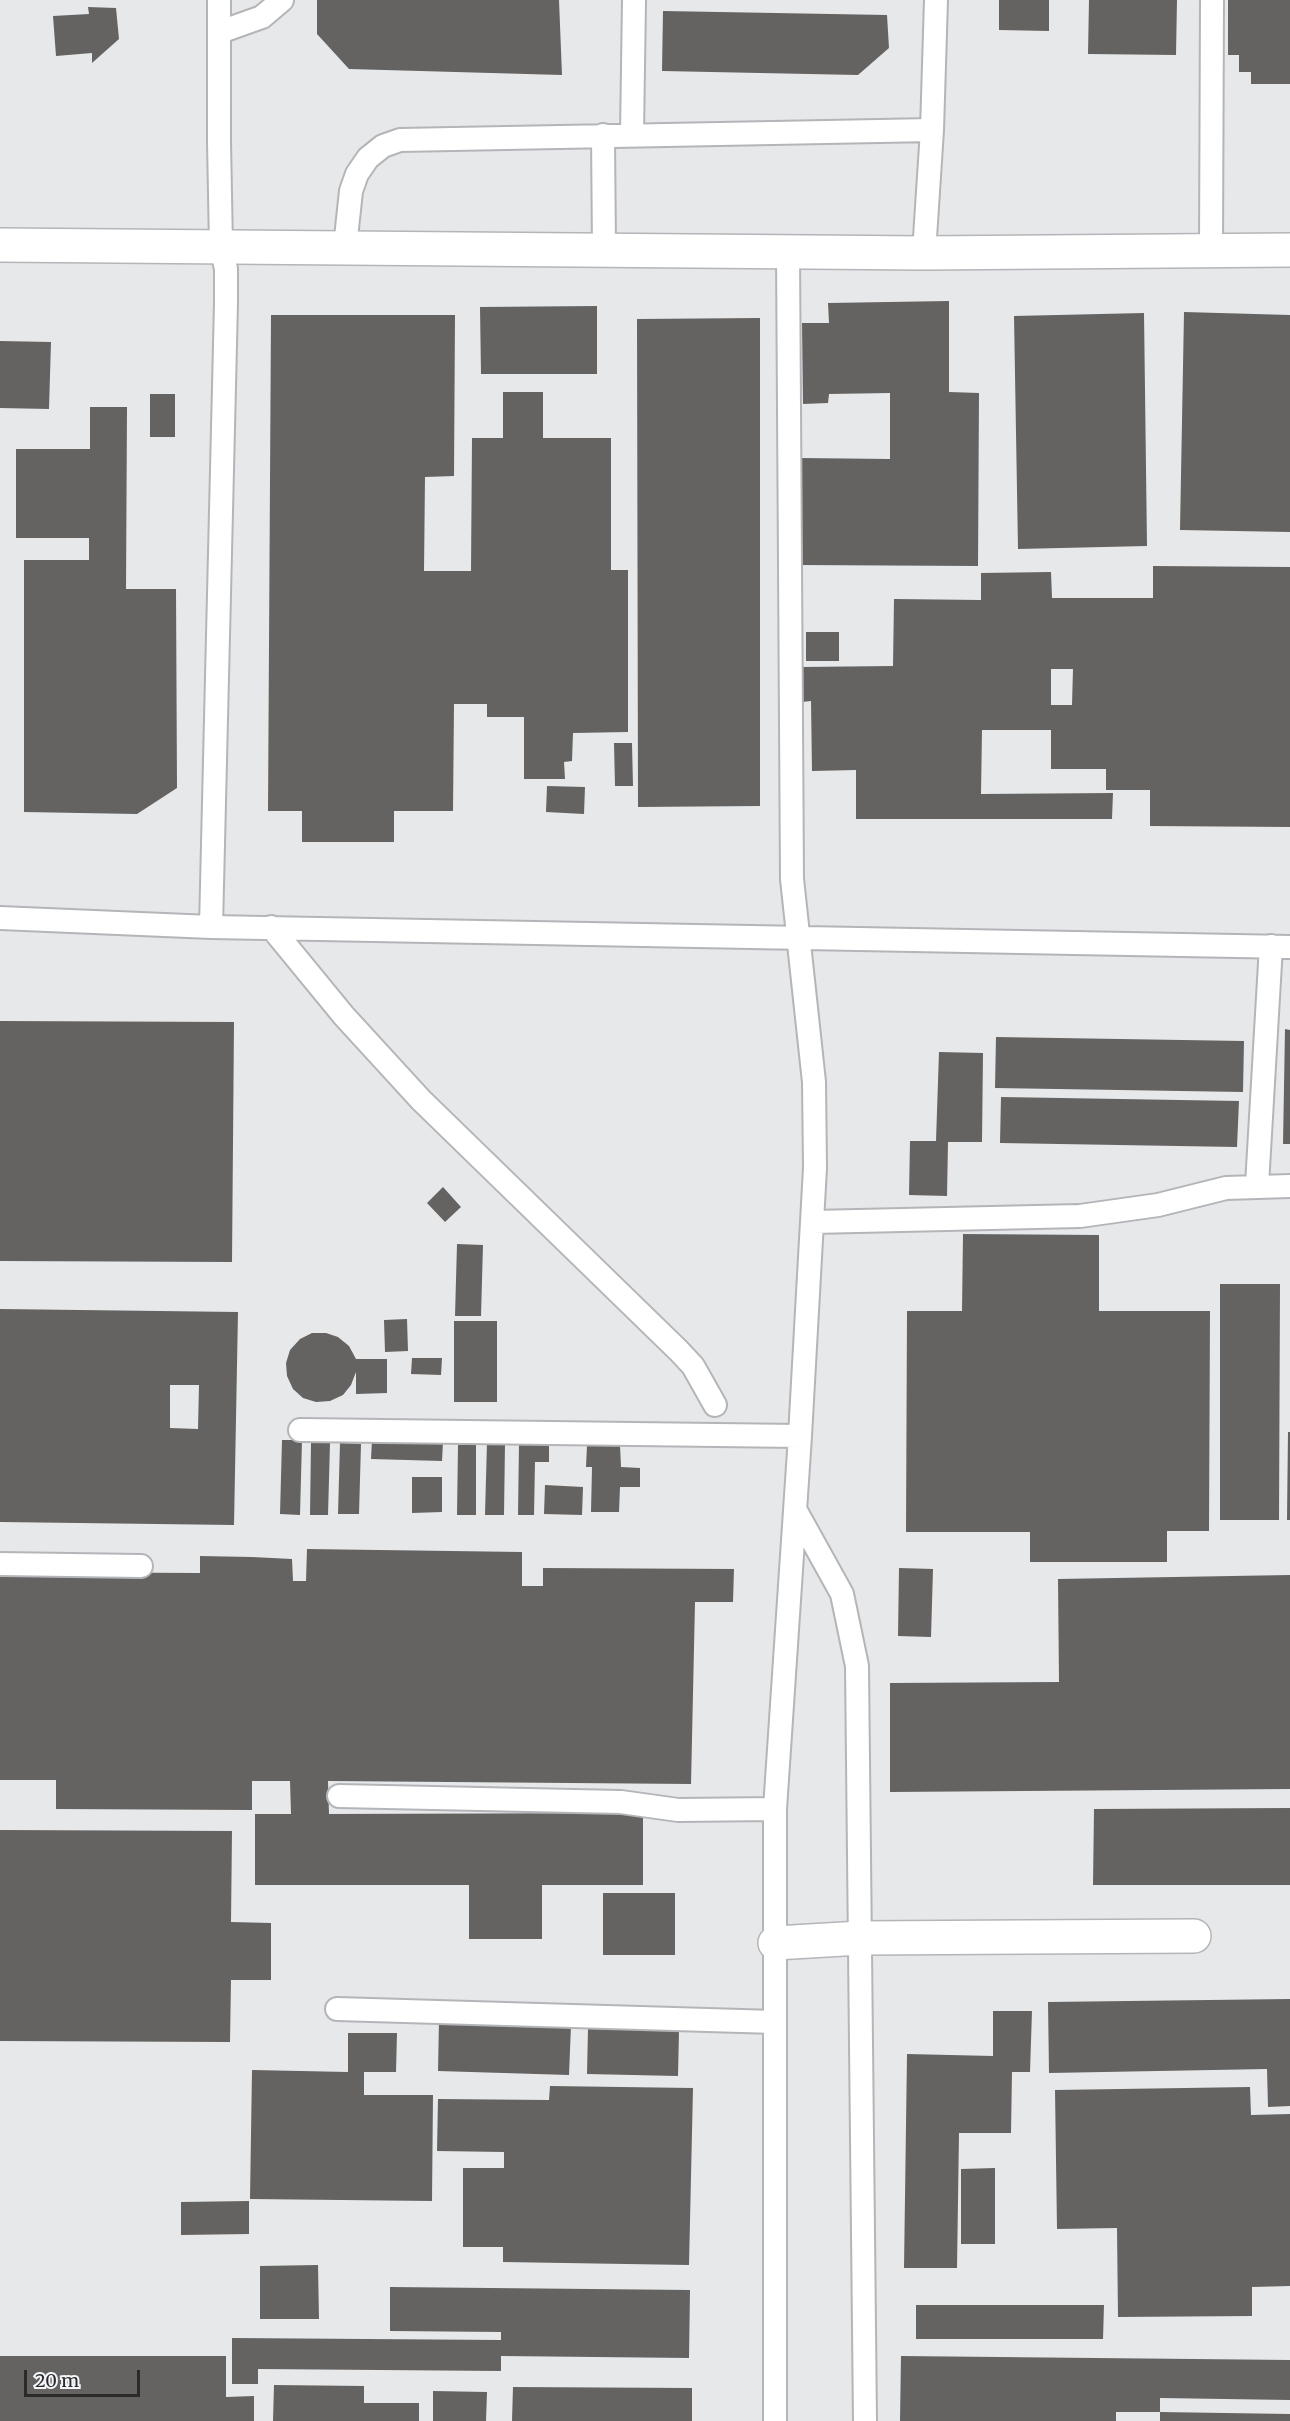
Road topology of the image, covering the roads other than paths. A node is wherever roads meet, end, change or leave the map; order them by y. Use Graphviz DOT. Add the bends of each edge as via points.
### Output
graph roads {
  1 [pos="219,0"];
  2 [pos="282,0"];
  3 [pos="634,0"];
  4 [pos="936,0"];
  5 [pos="1212,0"];
  6 [pos="220,32"];
  7 [pos="932,130"];
  8 [pos="632,134"];
  9 [pos="603,135"];
  10 [pos="0,245"];
  11 [pos="221,246"];
  12 [pos="345,247"];
  13 [pos="604,250"];
  14 [pos="1211,250"];
  15 [pos="1290,250"];
  16 [pos="788,251"];
  17 [pos="924,253"];
  18 [pos="0,918"];
  19 [pos="211,927"];
  20 [pos="271,927"];
  21 [pos="798,936"];
  22 [pos="1280,947"];
  23 [pos="1257,1185"];
  24 [pos="1290,1186"];
  25 [pos="813,1222"];
  26 [pos="715,1405"];
  27 [pos="300,1430"];
  28 [pos="800,1436"];
  29 [pos="796,1511"];
  30 [pos="0,1564"];
  31 [pos="141,1566"];
  32 [pos="339,1796"];
  33 [pos="775,1809"];
  34 [pos="1194,1936"];
  35 [pos="861,1938"];
  36 [pos="775,1943"];
  37 [pos="337,2009"];
  38 [pos="775,2022"];
  39 [pos="775,2421"];
  40 [pos="865,2421"];
  1 -- 6 [label="lane"];
  2 -- 6 [label="lane" via="262,17"];
  3 -- 8 [label="lane"];
  4 -- 7 [label="lane"];
  5 -- 14 [label="lane"];
  6 -- 11 [label="lane"];
  7 -- 8 [label="lane"];
  7 -- 17 [label="lane"];
  8 -- 9 [label="lane"];
  9 -- 12 [label="lane" via="400,140 383,146 357,174 351,191"];
  9 -- 13 [label="lane"];
  10 -- 11 [label="street"];
  11 -- 12 [label="street"];
  11 -- 19 [label="lane" via="226,303"];
  12 -- 13 [label="street"];
  13 -- 16 [label="street"];
  14 -- 15 [label="street"];
  14 -- 17 [label="street"];
  16 -- 17 [label="street"];
  16 -- 21 [label="lane" via="792,879"];
  18 -- 19 [label="lane"];
  19 -- 20 [label="lane"];
  20 -- 21 [label="lane"];
  20 -- 26 [label="lane" via="344,1016 421,1100 680,1351"];
  21 -- 22 [label="lane"];
  21 -- 25 [label="lane" via="814,1082"];
  22 -- 23 [label="lane"];
  23 -- 24 [label="lane"];
  23 -- 25 [label="lane" via="1080,1216"];
  25 -- 28 [label="lane"];
  27 -- 28 [label="lane"];
  28 -- 29 [label="lane"];
  29 -- 33 [label="lane"];
  29 -- 35 [label="lane" via="842,1594 857,1666"];
  30 -- 31 [label="lane"];
  32 -- 33 [label="lane" via="621,1802 678,1810"];
  33 -- 36 [label="lane"];
  34 -- 35 [label="street"];
  35 -- 36 [label="street"];
  35 -- 40 [label="lane"];
  36 -- 38 [label="lane"];
  37 -- 38 [label="lane"];
  38 -- 39 [label="lane"];
}
